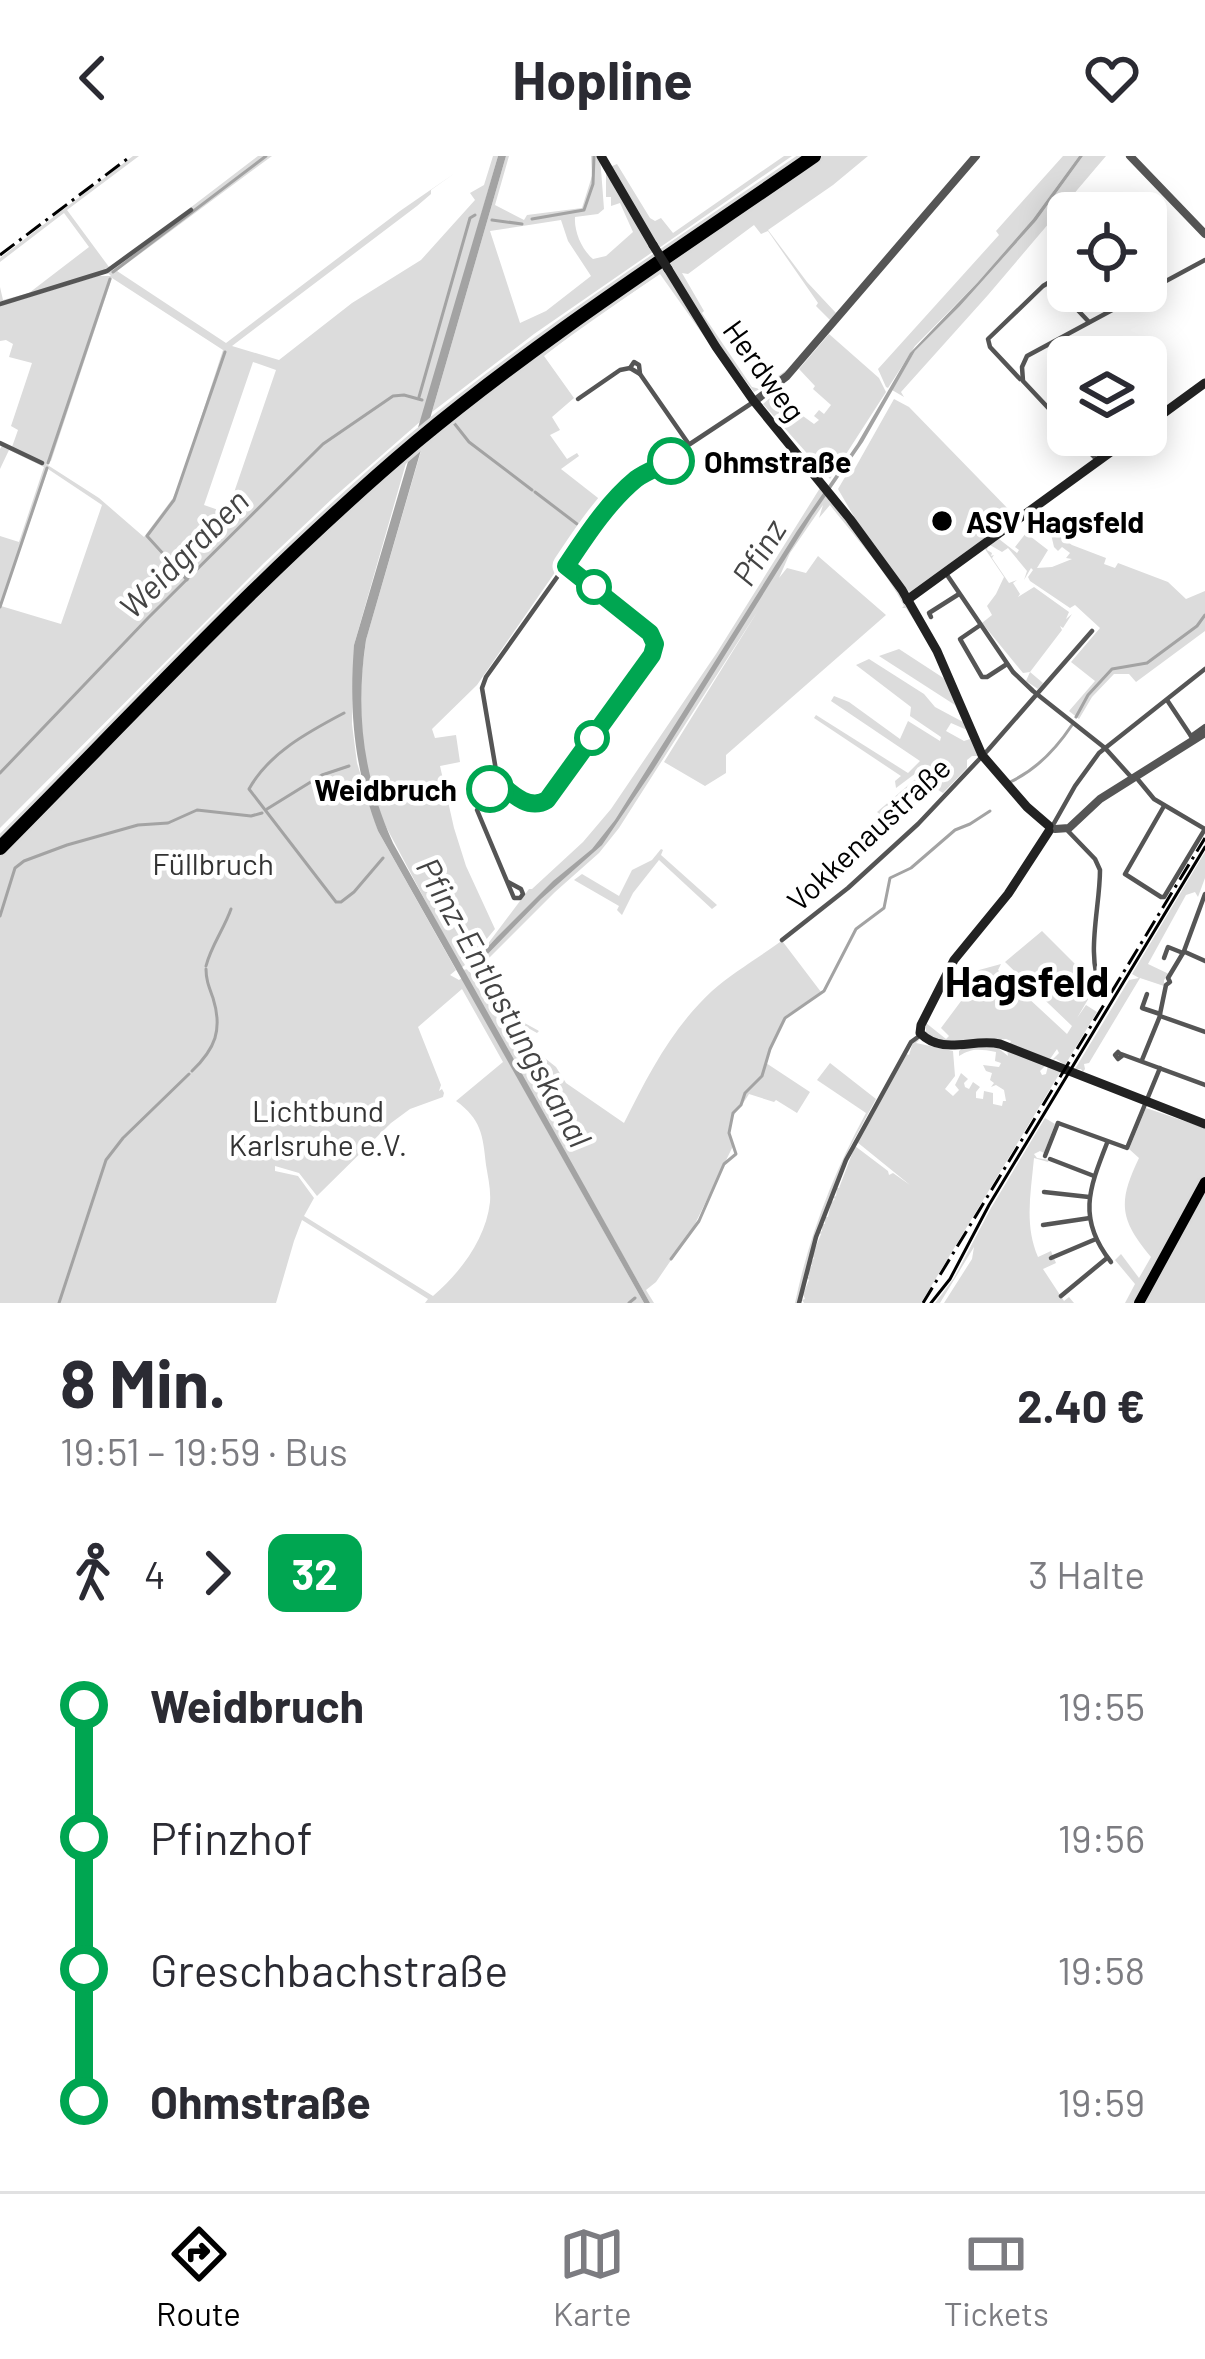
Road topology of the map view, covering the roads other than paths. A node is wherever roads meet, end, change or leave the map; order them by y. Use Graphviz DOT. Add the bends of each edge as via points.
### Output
graph roads {
  1 [pos="601,156"];
  2 [pos="800,156"];
  3 [pos="814,156"];
  4 [pos="976,156"];
  5 [pos="1130,156"];
  6 [pos="191,210"];
  7 [pos="1205,234"];
  8 [pos="1205,260"];
  9 [pos="0,304"];
  10 [pos="1089,322"];
  11 [pos="1023,381"];
  12 [pos="1205,383"];
  13 [pos="578,399"];
  14 [pos="754,401"];
  15 [pos="1047,406"];
  16 [pos="1167,411"];
  17 [pos="423,432"];
  18 [pos="0,443"];
  19 [pos="688,445"];
  20 [pos="1093,456"];
  21 [pos="1105,456"];
  22 [pos="1098,461"];
  23 [pos="43,463"];
  24 [pos="566,566"];
  25 [pos="945,572"];
  26 [pos="959,593"];
  27 [pos="907,600"];
  28 [pos="932,617"];
  29 [pos="980,625"];
  30 [pos="1092,631"];
  31 [pos="1007,664"];
  32 [pos="1204,673"];
  33 [pos="1037,694"];
  34 [pos="1167,700"];
  35 [pos="1205,730"];
  36 [pos="1192,737"];
  37 [pos="1105,748"];
  38 [pos="982,755"];
  39 [pos="1134,777"];
  40 [pos="498,782"];
  41 [pos="1164,806"];
  42 [pos="1055,828"];
  43 [pos="1205,829"];
  44 [pos="0,836"];
  45 [pos="0,848"];
  46 [pos="518,888"];
  47 [pos="1205,895"];
  48 [pos="782,940"];
  49 [pos="1184,952"];
  50 [pos="1164,958"];
  51 [pos="1205,961"];
  52 [pos="1102,992"];
  53 [pos="1147,994"];
  54 [pos="1160,1015"];
  55 [pos="1205,1031"];
  56 [pos="922,1035"];
  57 [pos="1121,1054"];
  58 [pos="1142,1061"];
  59 [pos="1160,1068"];
  60 [pos="1205,1085"];
  61 [pos="1148,1101"];
  62 [pos="1205,1124"];
  63 [pos="1107,1143"];
  64 [pos="1094,1176"];
  65 [pos="1205,1182"];
  66 [pos="1044,1192"];
  67 [pos="1205,1193"];
  68 [pos="1089,1197"];
  69 [pos="1186,1217"];
  70 [pos="1090,1218"];
  71 [pos="1043,1225"];
  72 [pos="1096,1239"];
  73 [pos="1051,1258"];
  74 [pos="1061,1296"];
  75 [pos="800,1303"];
  76 [pos="1139,1303"];
  1 -- 14 [label="main road, Herdweg, bridge"];
  2 -- 17 [label="highway" via="544,333"];
  3 -- 17 [label="highway"];
  4 -- 14 [label="street" via="787,376"];
  5 -- 7 [label="street"];
  6 -- 9 [label="street" via="107,272"];
  8 -- 10 [label="street"];
  10 -- 11 [label="street" via="1028,356"];
  10 -- 11 [label="street" via="1054,285 1043,286 988,341"];
  11 -- 15 [label="street"];
  12 -- 16 [label="main road"];
  13 -- 19 [label="street" via="634,362"];
  14 -- 19 [label="street"];
  14 -- 27 [label="main road, Herdweg"];
  17 -- 44 [label="highway" via="271,563"];
  17 -- 45 [label="highway"];
  18 -- 23 [label="street"];
  19 -- 24 [label="street" via="632,484"];
  20 -- 22 [label="street"];
  21 -- 22 [label="main road"];
  22 -- 25 [label="main road"];
  24 -- 40 [label="street" via="483,681"];
  24 -- 40 [label="street" via="650,633 655,647 547,800 530,805"];
  25 -- 26 [label="street"];
  25 -- 27 [label="main road"];
  26 -- 28 [label="street"];
  26 -- 29 [label="street"];
  27 -- 38 [label="main road, Herdweg"];
  29 -- 31 [label="street"];
  29 -- 31 [label="street" via="960,639 982,676"];
  30 -- 33 [label="street, Vokkenaustraße"];
  31 -- 33 [label="street"];
  32 -- 34 [label="street"];
  33 -- 37 [label="street"];
  33 -- 38 [label="street, Vokkenaustraße"];
  34 -- 36 [label="street"];
  34 -- 37 [label="street"];
  35 -- 36 [label="street"];
  36 -- 39 [label="street"];
  37 -- 39 [label="street"];
  37 -- 42 [label="street"];
  38 -- 42 [label="main road, Herdweg"];
  38 -- 48 [label="street, Vokkenaustraße" via="918,824"];
  39 -- 41 [label="street"];
  39 -- 42 [label="street"];
  40 -- 46 [label="street" via="477,810 508,882"];
  41 -- 43 [label="street"];
  41 -- 43 [label="street" via="1125,874 1162,898"];
  42 -- 52 [label="street" via="1100,870 1095,946"];
  42 -- 56 [label="main road" via="954,960"];
  47 -- 49 [label="street"];
  49 -- 50 [label="street" via="1168,947"];
  49 -- 51 [label="street"];
  49 -- 54 [label="street"];
  53 -- 54 [label="street" via="1142,1008"];
  54 -- 55 [label="street"];
  54 -- 58 [label="street"];
  56 -- 61 [label="main road" via="945,1046 1000,1044"];
  56 -- 75 [label="street" via="846,1160"];
  57 -- 58 [label="street"];
  58 -- 59 [label="street"];
  59 -- 60 [label="street"];
  59 -- 61 [label="street"];
  61 -- 62 [label="main road"];
  61 -- 63 [label="street" via="1130,1146"];
  63 -- 64 [label="street"];
  63 -- 64 [label="street" via="1061,1124 1045,1157"];
  64 -- 68 [label="street"];
  65 -- 69 [label="main road"];
  66 -- 68 [label="street"];
  67 -- 69 [label="main road"];
  68 -- 70 [label="street"];
  69 -- 76 [label="main road"];
  70 -- 71 [label="street"];
  70 -- 72 [label="street"];
  72 -- 73 [label="street"];
  72 -- 74 [label="street" via="1109,1260"];
}
